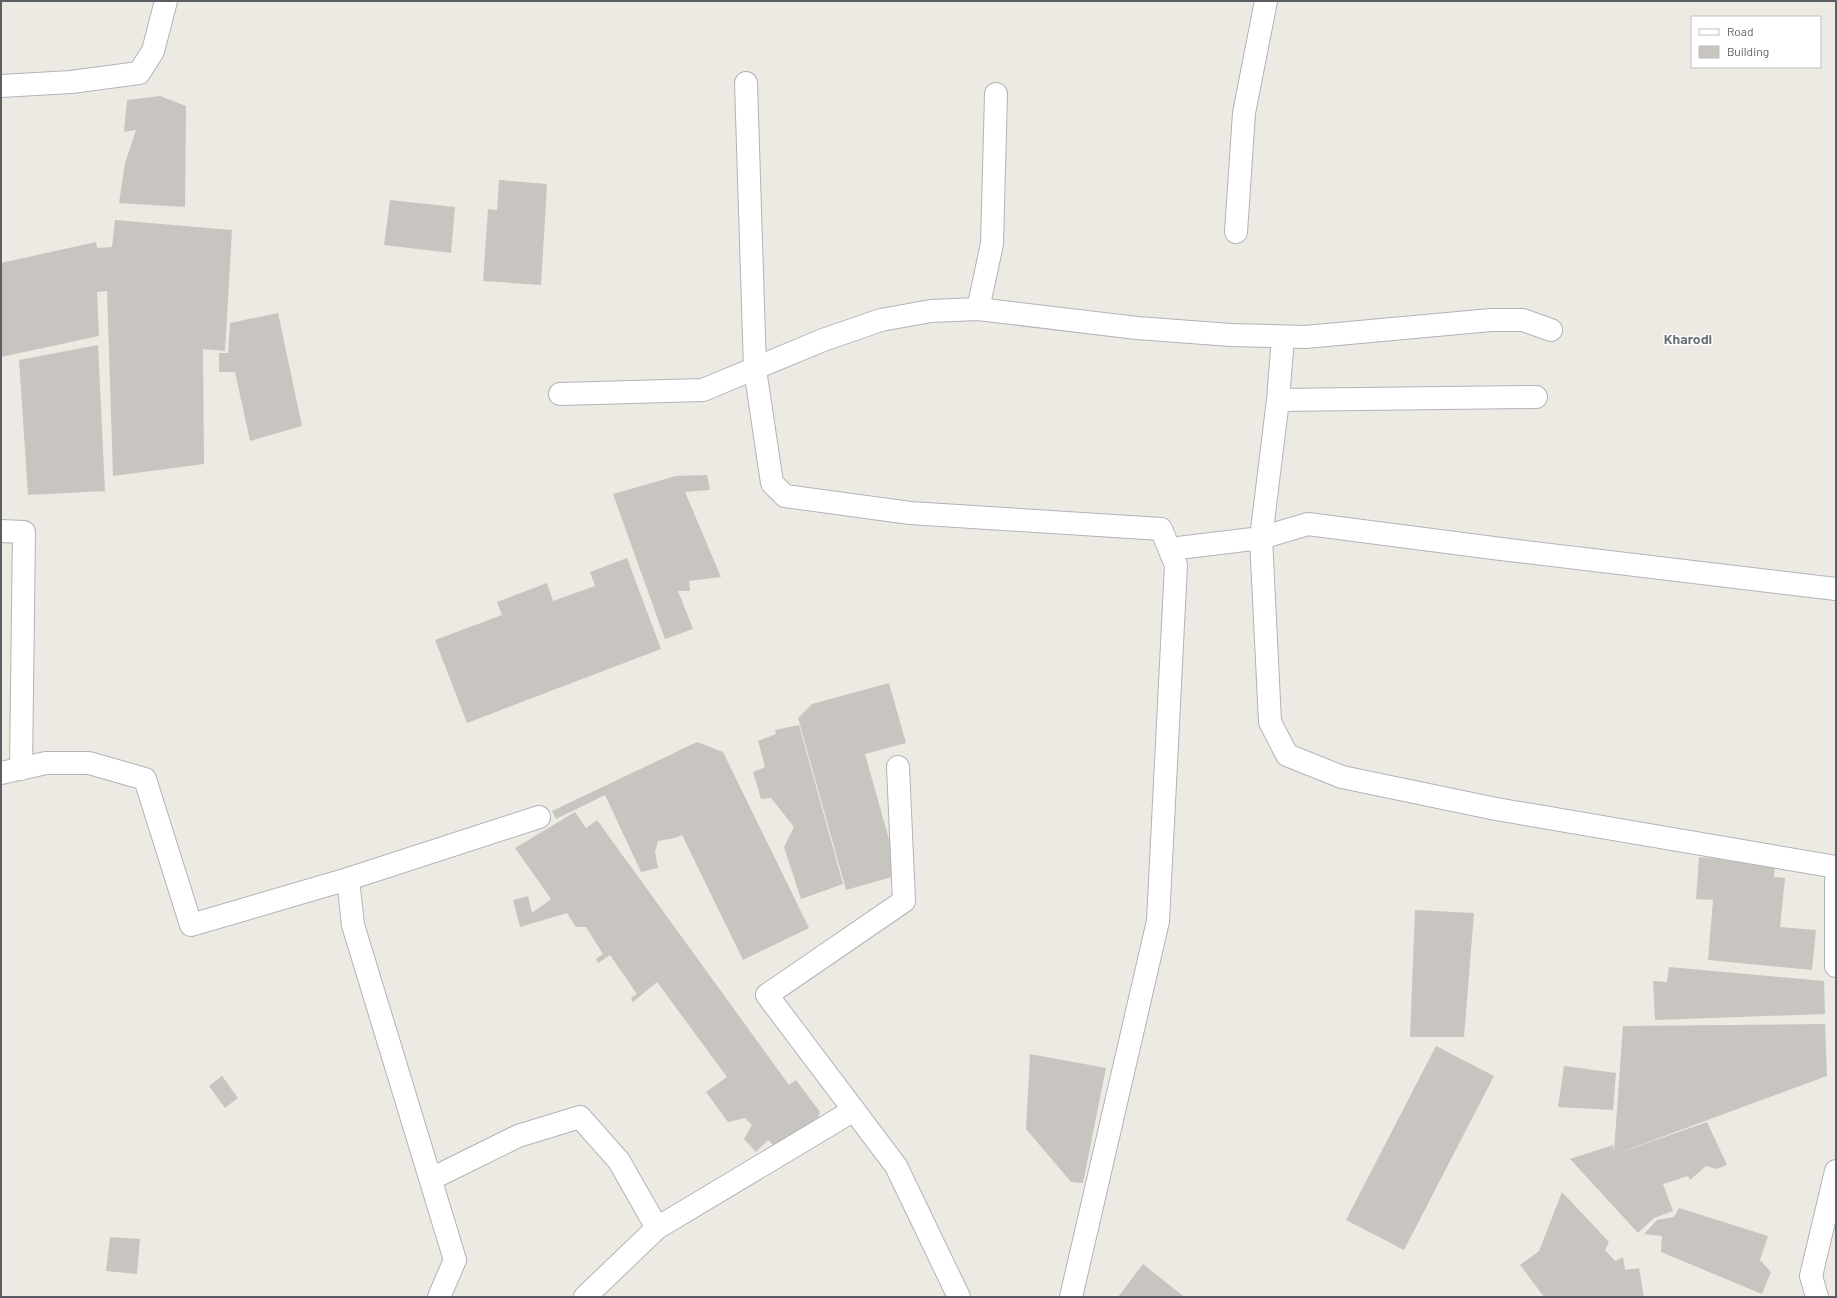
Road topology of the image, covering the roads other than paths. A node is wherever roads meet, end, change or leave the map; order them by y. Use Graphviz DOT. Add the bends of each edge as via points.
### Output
graph roads {
  1 [pos="166,1"];
  2 [pos="1266,1"];
  3 [pos="746,83"];
  4 [pos="1,86"];
  5 [pos="996,94"];
  6 [pos="1236,232"];
  7 [pos="978,309"];
  8 [pos="1550,330"];
  9 [pos="1283,336"];
  10 [pos="755,369"];
  11 [pos="560,394"];
  12 [pos="1536,397"];
  13 [pos="1278,400"];
  14 [pos="1,531"];
  15 [pos="1261,538"];
  16 [pos="1170,549"];
  17 [pos="1836,589"];
  18 [pos="898,767"];
  19 [pos="11,771"];
  20 [pos="539,817"];
  21 [pos="1836,867"];
  22 [pos="348,879"];
  23 [pos="1836,881"];
  24 [pos="1836,966"];
  25 [pos="854,1110"];
  26 [pos="1836,1170"];
  27 [pos="431,1179"];
  28 [pos="657,1228"];
  29 [pos="439,1297"];
  30 [pos="585,1297"];
  31 [pos="959,1297"];
  32 [pos="1069,1297"];
  33 [pos="1817,1297"];
  1 -- 4 [label="street" via="153,51 139,73 72,82"];
  2 -- 6 [label="street" via="1244,113"];
  3 -- 10 [label="street"];
  5 -- 7 [label="street" via="992,244"];
  7 -- 9 [label="street" via="1137,328"];
  7 -- 10 [label="street" via="931,311 882,320 823,340"];
  8 -- 9 [label="street" via="1523,320 1492,320 1305,337"];
  9 -- 13 [label="street"];
  10 -- 11 [label="street" via="703,390"];
  10 -- 16 [label="street" via="772,483 785,496 910,512 1161,529"];
  12 -- 13 [label="street"];
  13 -- 15 [label="street"];
  14 -- 19 [label="street" via="24,532"];
  15 -- 16 [label="street"];
  15 -- 17 [label="street" via="1308,524"];
  15 -- 21 [label="street" via="1270,722 1287,755 1342,778 1496,809"];
  16 -- 32 [label="street" via="1176,565 1158,921"];
  18 -- 25 [label="street" via="904,901 767,995"];
  19 -- 22 [label="street" via="46,763 89,763 145,779 191,925"];
  20 -- 22 [label="street"];
  22 -- 27 [label="street" via="353,925"];
  23 -- 24 [label="street"];
  25 -- 28 [label="street"];
  25 -- 31 [label="street" via="896,1166"];
  26 -- 33 [label="street" via="1811,1276"];
  27 -- 28 [label="street" via="518,1136 580,1117 619,1160"];
  27 -- 29 [label="street" via="455,1260"];
  28 -- 30 [label="street"];
}
